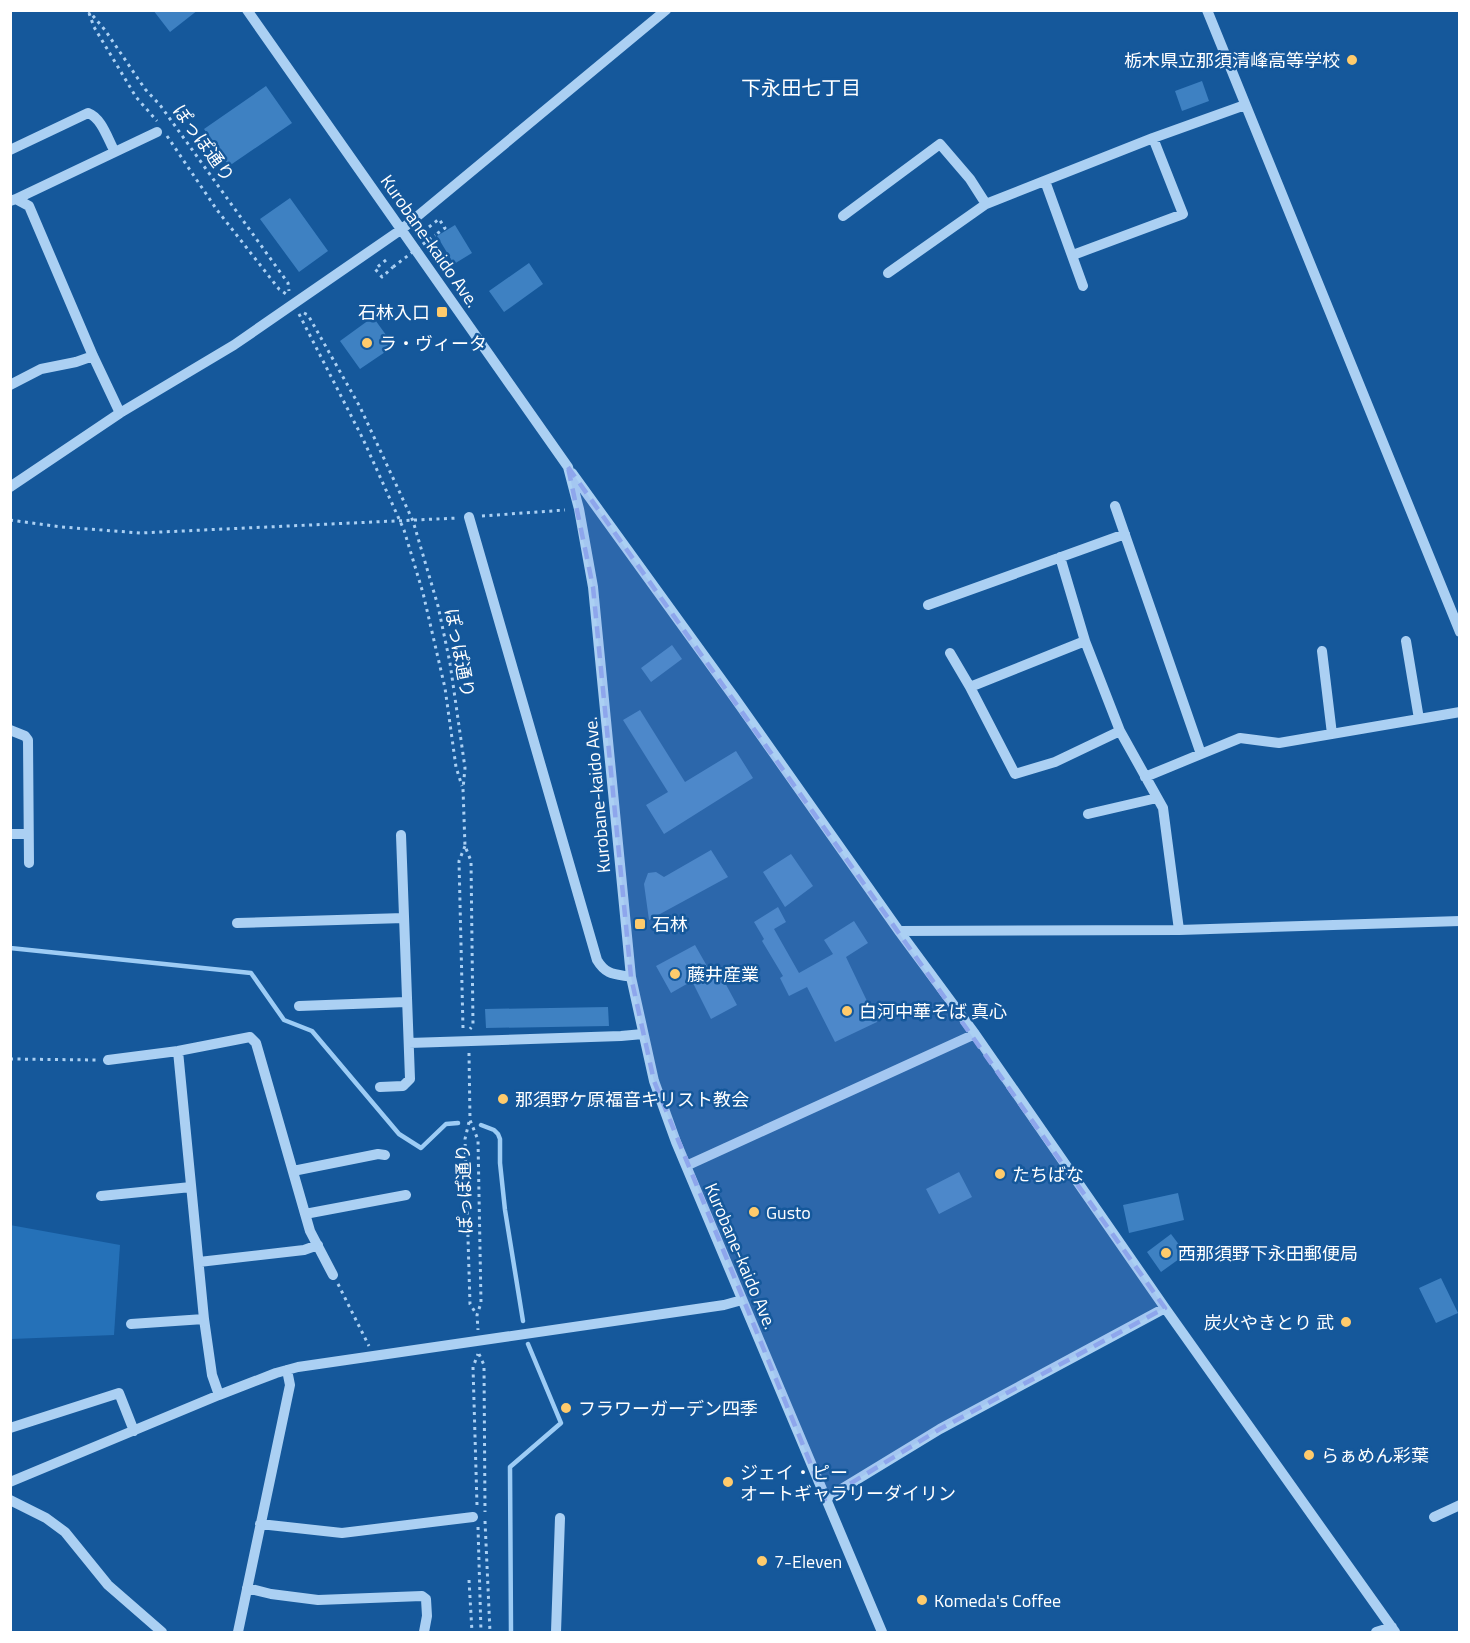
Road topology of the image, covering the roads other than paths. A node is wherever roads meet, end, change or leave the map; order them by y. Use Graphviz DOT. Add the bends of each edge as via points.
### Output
graph roads {
  1 [pos="247,10"];
  2 [pos="666,10"];
  3 [pos="1207,10"];
  4 [pos="1245,105"];
  5 [pos="160,128"];
  6 [pos="1153,138"];
  7 [pos="10,150"];
  8 [pos="115,152"];
  9 [pos="1045,181"];
  10 [pos="14,200"];
  11 [pos="986,204"];
  12 [pos="843,216"];
  13 [pos="402,229"];
  14 [pos="1073,255"];
  15 [pos="888,273"];
  16 [pos="1083,286"];
  17 [pos="93,356"];
  18 [pos="10,385"];
  19 [pos="120,413"];
  20 [pos="568,467"];
  21 [pos="10,487"];
  22 [pos="1115,506"];
  23 [pos="469,517"];
  24 [pos="1125,534"];
  25 [pos="1060,557"];
  26 [pos="928,605"];
  27 [pos="1460,632"];
  28 [pos="1085,641"];
  29 [pos="1406,641"];
  30 [pos="1322,651"];
  31 [pos="950,653"];
  32 [pos="970,687"];
  33 [pos="1460,712"];
  34 [pos="1419,719"];
  35 [pos="10,730"];
  36 [pos="1120,731"];
  37 [pos="1332,734"];
  38 [pos="1201,754"];
  39 [pos="1145,777"];
  40 [pos="1157,798"];
  41 [pos="1088,814"];
  42 [pos="10,834"];
  43 [pos="28,834"];
  44 [pos="401,835"];
  45 [pos="29,863"];
  46 [pos="404,918"];
  47 [pos="1460,921"];
  48 [pos="237,923"];
  49 [pos="1179,930"];
  50 [pos="899,931"];
  51 [pos="631,977"];
  52 [pos="406,1002"];
  53 [pos="299,1006"];
  54 [pos="643,1034"];
  55 [pos="975,1034"];
  56 [pos="409,1043"];
  57 [pos="178,1051"];
  58 [pos="108,1060"];
  59 [pos="380,1087"];
  60 [pos="385,1155"];
  61 [pos="686,1166"];
  62 [pos="293,1171"];
  63 [pos="191,1187"];
  64 [pos="406,1195"];
  65 [pos="101,1196"];
  66 [pos="305,1214"];
  67 [pos="318,1245"];
  68 [pos="199,1263"];
  69 [pos="333,1275"];
  70 [pos="742,1299"];
  71 [pos="1165,1308"];
  72 [pos="204,1318"];
  73 [pos="131,1324"];
  74 [pos="287,1370"];
  75 [pos="219,1395"];
  76 [pos="10,1428"];
  77 [pos="134,1431"];
  78 [pos="10,1482"];
  79 [pos="825,1499"];
  80 [pos="10,1500"];
  81 [pos="1460,1506"];
  82 [pos="475,1517"];
  83 [pos="1434,1517"];
  84 [pos="560,1518"];
  85 [pos="260,1524"];
  86 [pos="247,1588"];
  87 [pos="1394,1630"];
  88 [pos="162,1632"];
  89 [pos="238,1632"];
  90 [pos="424,1632"];
  91 [pos="556,1632"];
  92 [pos="882,1632"];
  93 [pos="1376,1632"];
  1 -- 13 [label="street, Kurobane-kaido Ave."];
  2 -- 13 [label="street"];
  3 -- 4 [label="street"];
  4 -- 6 [label="street"];
  4 -- 27 [label="street"];
  5 -- 8 [label="street"];
  6 -- 9 [label="street"];
  6 -- 14 [label="street" via="1183,214"];
  7 -- 8 [label="street" via="88,113 99,120"];
  8 -- 10 [label="street"];
  9 -- 11 [label="street"];
  9 -- 14 [label="street"];
  10 -- 17 [label="street" via="29,206"];
  11 -- 12 [label="street" via="940,144"];
  11 -- 15 [label="street"];
  13 -- 19 [label="street" via="234,345"];
  13 -- 20 [label="street, Kurobane-kaido Ave."];
  14 -- 16 [label="street"];
  17 -- 18 [label="street" via="41,369"];
  17 -- 19 [label="street"];
  19 -- 21 [label="street"];
  20 -- 50 [label="street"];
  20 -- 51 [label="street, Kurobane-kaido Ave." via="595,598"];
  22 -- 24 [label="street"];
  23 -- 51 [label="street" via="597,960 603,970"];
  24 -- 25 [label="street"];
  24 -- 38 [label="street"];
  25 -- 26 [label="street"];
  25 -- 28 [label="street"];
  28 -- 32 [label="street"];
  28 -- 36 [label="street"];
  29 -- 34 [label="street"];
  30 -- 37 [label="street"];
  31 -- 32 [label="street"];
  32 -- 36 [label="street" via="1015,774 1054,762"];
  33 -- 34 [label="street"];
  34 -- 37 [label="street"];
  35 -- 43 [label="street" via="28,740"];
  36 -- 39 [label="street"];
  37 -- 38 [label="street" via="1279,743 1240,738"];
  38 -- 39 [label="street"];
  39 -- 40 [label="street"];
  40 -- 41 [label="street"];
  40 -- 49 [label="street" via="1163,808"];
  42 -- 43 [label="street"];
  43 -- 45 [label="street"];
  44 -- 46 [label="street"];
  46 -- 48 [label="street"];
  46 -- 52 [label="street"];
  47 -- 49 [label="street"];
  49 -- 50 [label="street"];
  50 -- 55 [label="street"];
  51 -- 54 [label="street, Kurobane-kaido Ave."];
  52 -- 53 [label="street"];
  52 -- 56 [label="street"];
  54 -- 56 [label="street"];
  54 -- 61 [label="street, Kurobane-kaido Ave." via="654,1081"];
  55 -- 61 [label="street"];
  55 -- 71 [label="street"];
  56 -- 59 [label="street" via="408,1083"];
  57 -- 58 [label="street"];
  57 -- 62 [label="street" via="250,1037 256,1043"];
  57 -- 63 [label="street"];
  60 -- 62 [label="street"];
  61 -- 70 [label="street, Kurobane-kaido Ave."];
  62 -- 66 [label="street"];
  63 -- 65 [label="street"];
  63 -- 68 [label="street"];
  64 -- 66 [label="street"];
  66 -- 67 [label="street"];
  67 -- 68 [label="street"];
  67 -- 69 [label="street"];
  68 -- 72 [label="street"];
  70 -- 74 [label="street" via="724,1305"];
  70 -- 79 [label="street, Kurobane-kaido Ave."];
  71 -- 79 [label="street" via="940,1429"];
  71 -- 87 [label="street"];
  72 -- 73 [label="street"];
  72 -- 75 [label="street" via="212,1375"];
  74 -- 75 [label="street"];
  74 -- 85 [label="street" via="290,1384"];
  75 -- 77 [label="street"];
  76 -- 77 [label="street" via="119,1393"];
  77 -- 78 [label="street"];
  79 -- 92 [label="street, Kurobane-kaido Ave."];
  80 -- 88 [label="street" via="65,1532 108,1585"];
  81 -- 83 [label="street"];
  82 -- 85 [label="street" via="342,1533"];
  84 -- 91 [label="street"];
  85 -- 86 [label="street"];
  86 -- 89 [label="street"];
  86 -- 90 [label="street" via="318,1600 422,1596 426,1599 427,1616"];
  87 -- 93 [label="street"];
}
